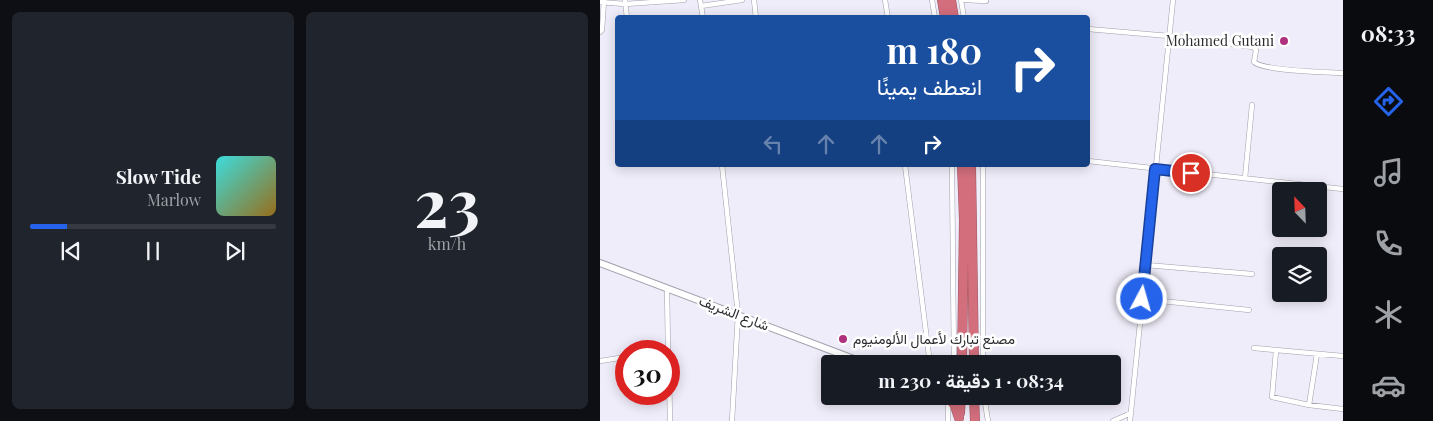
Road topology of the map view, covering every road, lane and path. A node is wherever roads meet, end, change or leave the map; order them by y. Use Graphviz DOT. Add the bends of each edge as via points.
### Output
graph roads {
  1 [pos="684,0"];
  2 [pos="700,0"];
  3 [pos="742,0"];
  4 [pos="754,0"];
  5 [pos="885,0"];
  6 [pos="932,0"];
  7 [pos="955,0"];
  8 [pos="1173,0"];
  9 [pos="603,1"];
  10 [pos="986,1"];
  11 [pos="625,2"];
  12 [pos="701,6"];
  13 [pos="626,15"];
  14 [pos="702,15"];
  15 [pos="756,15"];
  16 [pos="888,15"];
  17 [pos="934,15"];
  18 [pos="947,15"];
  19 [pos="954,15"];
  20 [pos="962,15"];
  21 [pos="1090,29"];
  22 [pos="600,32"];
  23 [pos="1169,36"];
  24 [pos="1343,73"];
  25 [pos="1252,105"];
  26 [pos="1090,162"];
  27 [pos="722,167"];
  28 [pos="905,167"];
  29 [pos="952,167"];
  30 [pos="962,167"];
  31 [pos="971,167"];
  32 [pos="983,167"];
  33 [pos="1155,169"];
  34 [pos="1245,178"];
  35 [pos="1343,189"];
  36 [pos="600,263"];
  37 [pos="1146,264"];
  38 [pos="1252,274"];
  39 [pos="667,288"];
  40 [pos="1142,299"];
  41 [pos="1249,310"];
  42 [pos="738,314"];
  43 [pos="667,340"];
  44 [pos="1254,348"];
  45 [pos="1276,351"];
  46 [pos="1317,354"];
  47 [pos="844,355"];
  48 [pos="929,355"];
  49 [pos="954,355"];
  50 [pos="962,355"];
  51 [pos="974,355"];
  52 [pos="983,355"];
  53 [pos="1343,356"];
  54 [pos="615,359"];
  55 [pos="600,361"];
  56 [pos="670,405"];
  57 [pos="947,405"];
  58 [pos="954,405"];
  59 [pos="960,405"];
  60 [pos="974,405"];
  61 [pos="985,405"];
  62 [pos="1309,405"];
  63 [pos="1343,409"];
  64 [pos="1131,413"];
  65 [pos="959,420"];
  66 [pos="670,421"];
  67 [pos="732,421"];
  68 [pos="948,421"];
  69 [pos="975,421"];
  70 [pos="988,421"];
  71 [pos="1113,421"];
  72 [pos="1130,421"];
  1 -- 11 [label="street"];
  2 -- 12 [label="street"];
  3 -- 12 [label="street"];
  4 -- 15 [label="street"];
  5 -- 16 [label="street"];
  6 -- 17 [label="street"];
  7 -- 10 [label="street"];
  7 -- 18 [label="highway"];
  7 -- 19 [label="highway"];
  7 -- 20 [label="street"];
  8 -- 23 [label="street"];
  9 -- 11 [label="street"];
  9 -- 22 [label="street"];
  11 -- 13 [label="street"];
  12 -- 14 [label="street"];
  21 -- 23 [label="street"];
  23 -- 24 [label="street" via="1253,47 1256,50 1254,62 1258,66"];
  23 -- 33 [label="street"];
  25 -- 34 [label="street"];
  26 -- 33 [label="street"];
  27 -- 42 [label="street"];
  28 -- 48 [label="street"];
  29 -- 49 [label="street"];
  30 -- 50 [label="highway"];
  31 -- 51 [label="highway"];
  32 -- 52 [label="street"];
  33 -- 34 [label="street"];
  33 -- 37 [label="street"];
  34 -- 35 [label="street"];
  36 -- 39 [label="main road, شارع الشريف"];
  37 -- 38 [label="street"];
  37 -- 40 [label="street"];
  39 -- 42 [label="main road, شارع الشريف"];
  39 -- 43 [label="street"];
  40 -- 41 [label="street"];
  40 -- 64 [label="street"];
  42 -- 47 [label="main road, شارع الشريف"];
  42 -- 67 [label="street"];
  44 -- 45 [label="street"];
  45 -- 46 [label="street"];
  45 -- 62 [label="street" via="1272,397"];
  46 -- 53 [label="street"];
  46 -- 62 [label="street"];
  54 -- 55 [label="street"];
  56 -- 66 [label="street"];
  57 -- 68 [label="street"];
  58 -- 65 [label="highway"];
  59 -- 65 [label="highway"];
  60 -- 69 [label="highway"];
  61 -- 70 [label="street"];
  62 -- 63 [label="street"];
  64 -- 71 [label="street"];
  64 -- 72 [label="street"];
}
